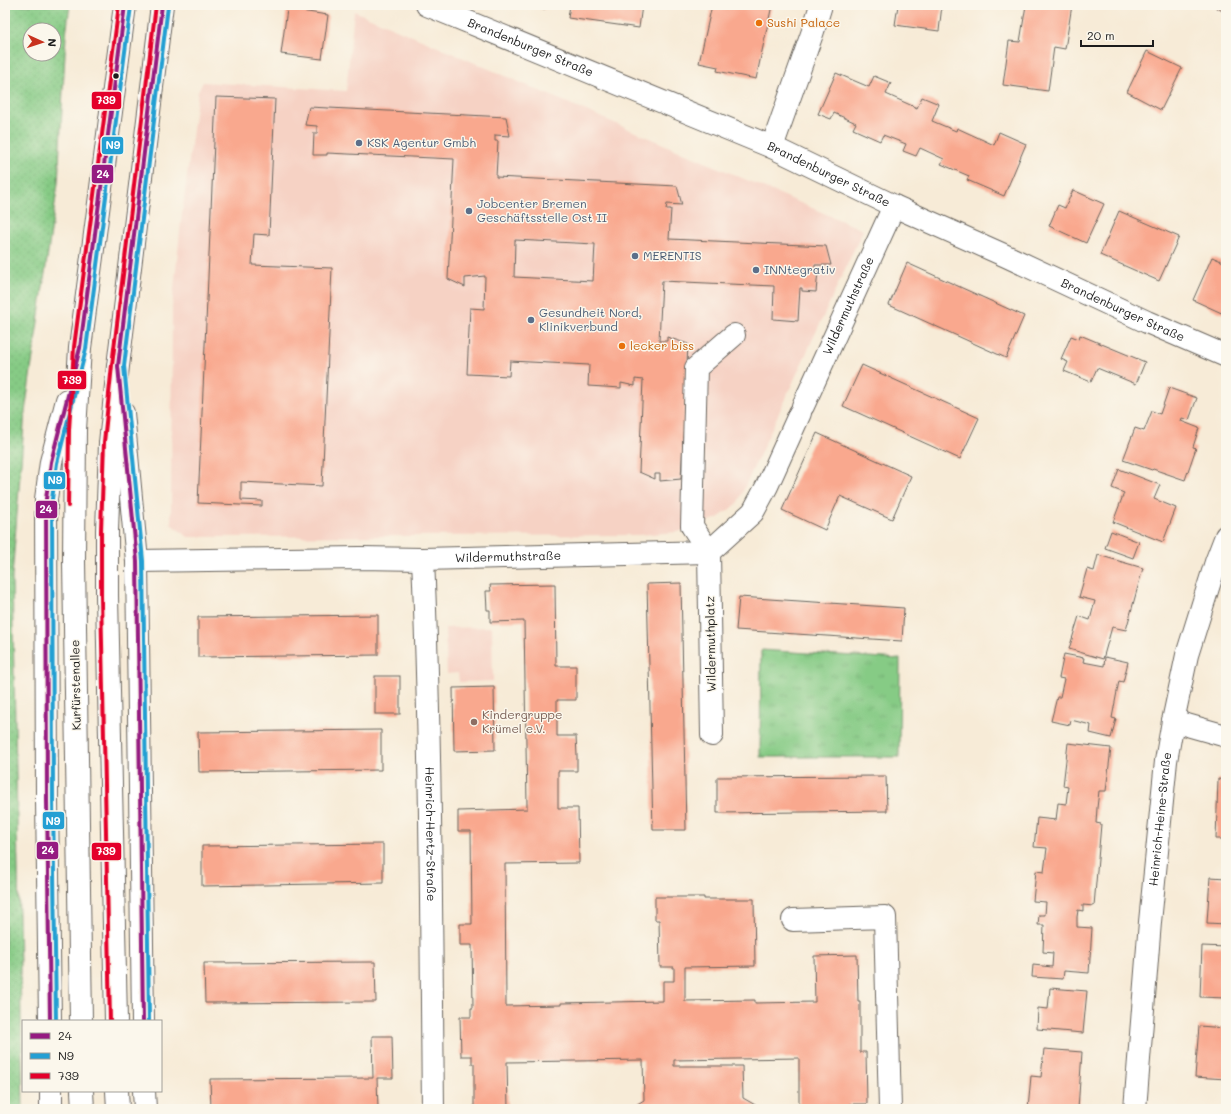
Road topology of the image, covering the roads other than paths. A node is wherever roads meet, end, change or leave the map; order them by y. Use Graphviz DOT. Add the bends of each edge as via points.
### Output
graph roads {
  1 [pos="124,5"];
  2 [pos="162,5"];
  3 [pos="427,5"];
  4 [pos="821,5"];
  5 [pos="772,147"];
  6 [pos="894,206"];
  7 [pos="734,335"];
  8 [pos="80,348"];
  9 [pos="1226,356"];
  10 [pos="118,366"];
  11 [pos="1226,536"];
  12 [pos="709,552"];
  13 [pos="423,559"];
  14 [pos="137,561"];
  15 [pos="1173,721"];
  16 [pos="712,735"];
  17 [pos="1226,736"];
  18 [pos="793,920"];
  19 [pos="50,1020"];
  20 [pos="81,1020"];
  21 [pos="116,1020"];
  22 [pos="143,1020"];
  23 [pos="51,1092"];
  24 [pos="82,1092"];
  25 [pos="117,1092"];
  26 [pos="144,1092"];
  27 [pos="51,1109"];
  28 [pos="83,1109"];
  29 [pos="118,1109"];
  30 [pos="145,1109"];
  31 [pos="432,1109"];
  32 [pos="890,1109"];
  33 [pos="1135,1109"];
  1 -- 8 [label="main road, Kurfürstenallee"];
  2 -- 10 [label="main road"];
  3 -- 5 [label="main road, Brandenburger Straße"];
  4 -- 5 [label="main road"];
  5 -- 6 [label="main road, Brandenburger Straße"];
  6 -- 9 [label="main road, Brandenburger Straße"];
  6 -- 12 [label="main road, Wildermuthstraße" via="767,486 753,512"];
  7 -- 12 [label="main road" via="696,368 692,526"];
  8 -- 19 [label="main road, Kurfürstenallee" via="51,462 46,499"];
  8 -- 20 [label="main road, Kurfürstenallee" via="75,430 74,561"];
  10 -- 14 [label="main road"];
  10 -- 21 [label="main road" via="110,444 107,531"];
  11 -- 15 [label="main road, Heinrich-Heine-Straße" via="1187,656"];
  12 -- 13 [label="main road, Wildermuthstraße"];
  12 -- 16 [label="main road, Wildermuthplatz"];
  13 -- 14 [label="main road, Wildermuthstraße"];
  13 -- 31 [label="main road, Heinrich-Hertz-Straße"];
  14 -- 22 [label="main road"];
  15 -- 17 [label="main road"];
  15 -- 33 [label="main road, Heinrich-Heine-Straße" via="1166,761 1150,922"];
  18 -- 32 [label="main road" via="885,917"];
  23 -- 27 [label="main road"];
  24 -- 28 [label="main road"];
  25 -- 29 [label="main road"];
  26 -- 30 [label="main road"];
}
